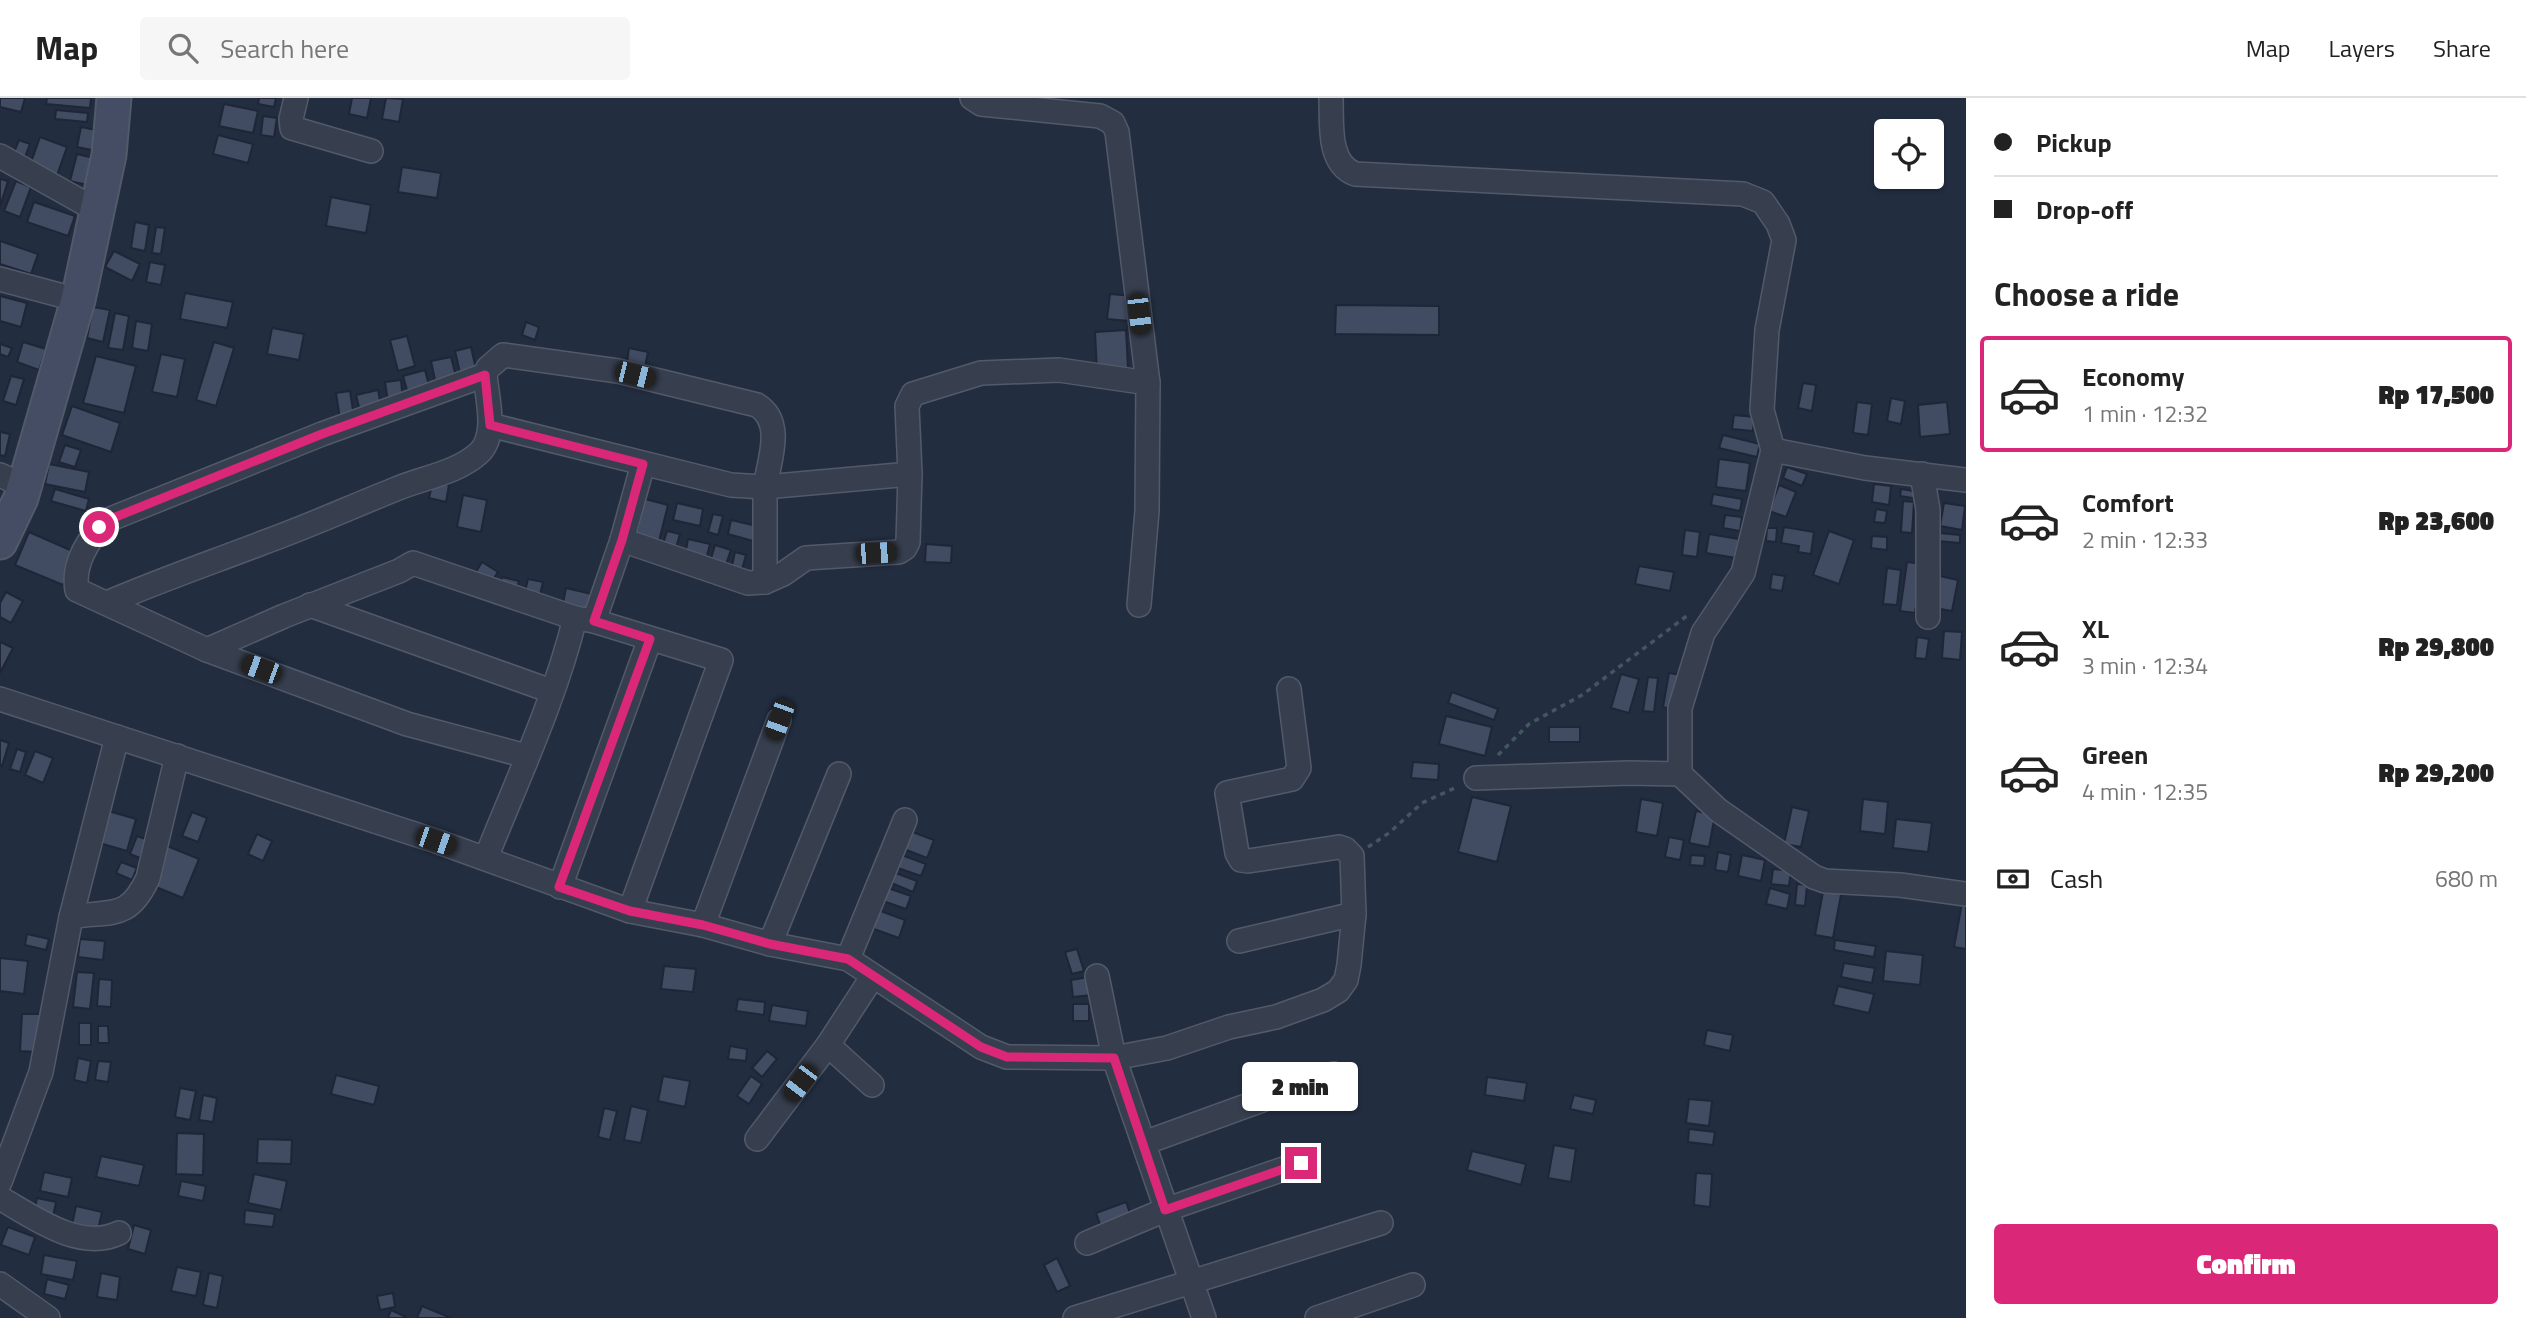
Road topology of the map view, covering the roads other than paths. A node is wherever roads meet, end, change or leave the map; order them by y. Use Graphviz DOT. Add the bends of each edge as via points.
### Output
graph roads {
  1 [pos="114,98"];
  2 [pos="296,98"];
  3 [pos="972,98"];
  4 [pos="1331,98"];
  5 [pos="371,151"];
  6 [pos="0,156"];
  7 [pos="98,211"];
  8 [pos="0,279"];
  9 [pos="78,300"];
  10 [pos="485,375"];
  11 [pos="1149,383"];
  12 [pos="490,425"];
  13 [pos="1773,450"];
  14 [pos="643,464"];
  15 [pos="910,474"];
  16 [pos="1922,474"];
  17 [pos="12,480"];
  18 [pos="1966,480"];
  19 [pos="765,487"];
  20 [pos="622,540"];
  21 [pos="0,542"];
  22 [pos="765,582"];
  23 [pos="107,603"];
  24 [pos="310,605"];
  25 [pos="1139,605"];
  26 [pos="1928,617"];
  27 [pos="584,620"];
  28 [pos="650,639"];
  29 [pos="207,650"];
  30 [pos="1289,689"];
  31 [pos="551,691"];
  32 [pos="0,699"];
  33 [pos="779,720"];
  34 [pos="117,737"];
  35 [pos="177,756"];
  36 [pos="526,756"];
  37 [pos="839,774"];
  38 [pos="1680,774"];
  39 [pos="1476,778"];
  40 [pos="905,820"];
  41 [pos="486,858"];
  42 [pos="559,887"];
  43 [pos="1966,894"];
  44 [pos="630,911"];
  45 [pos="1354,914"];
  46 [pos="71,917"];
  47 [pos="703,925"];
  48 [pos="1239,941"];
  49 [pos="770,944"];
  50 [pos="848,959"];
  51 [pos="873,976"];
  52 [pos="1097,976"];
  53 [pos="828,1045"];
  54 [pos="1114,1058"];
  55 [pos="1334,1074"];
  56 [pos="872,1085"];
  57 [pos="757,1139"];
  58 [pos="1144,1143"];
  59 [pos="1301,1163"];
  60 [pos="0,1182"];
  61 [pos="0,1198"];
  62 [pos="1165,1210"];
  63 [pos="1381,1223"];
  64 [pos="119,1233"];
  65 [pos="1087,1243"];
  66 [pos="1192,1283"];
  67 [pos="0,1284"];
  68 [pos="1413,1285"];
  69 [pos="48,1318"];
  70 [pos="1075,1318"];
  71 [pos="1204,1318"];
  72 [pos="1317,1318"];
  1 -- 7 [label="street" via="110,155"];
  2 -- 5 [label="street" via="292,128"];
  3 -- 11 [label="street" via="981,104 1100,116 1113,123"];
  4 -- 13 [label="street" via="1335,155 1354,174 1744,194 1763,202 1784,240 1767,330 1762,410"];
  6 -- 7 [label="street"];
  7 -- 9 [label="street"];
  8 -- 9 [label="street"];
  9 -- 17 [label="street"];
  10 -- 12 [label="street"];
  10 -- 19 [label="street" via="503,355 618,371 757,405 769,414 774,429"];
  10 -- 23 [label="street" via="108,520 89,540 75,576 77,590"];
  11 -- 15 [label="street" via="1059,370 981,373 917,391 907,406"];
  11 -- 25 [label="street" via="1147,511"];
  12 -- 14 [label="street"];
  12 -- 23 [label="street" via="480,453 452,469"];
  13 -- 16 [label="street"];
  13 -- 38 [label="street" via="1743,573 1703,633 1680,708"];
  14 -- 19 [label="street" via="732,485"];
  14 -- 20 [label="street"];
  15 -- 19 [label="street"];
  15 -- 22 [label="street" via="905,548 806,558"];
  16 -- 18 [label="street"];
  16 -- 26 [label="street" via="1928,510"];
  17 -- 21 [label="street"];
  19 -- 22 [label="street"];
  20 -- 22 [label="street" via="748,583"];
  20 -- 27 [label="street"];
  23 -- 29 [label="street"];
  24 -- 27 [label="street" via="413,563"];
  24 -- 29 [label="street"];
  24 -- 31 [label="street"];
  27 -- 28 [label="street"];
  27 -- 31 [label="street" via="568,646"];
  28 -- 42 [label="street"];
  28 -- 44 [label="street" via="721,660"];
  29 -- 36 [label="street" via="407,724"];
  30 -- 45 [label="street" via="1299,768 1292,779 1227,793 1237,853 1248,862 1339,847 1349,852"];
  31 -- 36 [label="street"];
  32 -- 34 [label="street"];
  33 -- 47 [label="street"];
  34 -- 35 [label="street"];
  34 -- 46 [label="street"];
  35 -- 41 [label="street"];
  35 -- 46 [label="street" via="148,878 134,903 124,910"];
  36 -- 41 [label="street"];
  37 -- 49 [label="street"];
  38 -- 39 [label="street"];
  38 -- 43 [label="street" via="1718,810 1814,877"];
  40 -- 50 [label="street"];
  41 -- 42 [label="street"];
  42 -- 44 [label="street"];
  44 -- 47 [label="street"];
  45 -- 48 [label="street"];
  45 -- 54 [label="street" via="1346,980 1323,1000 1167,1048"];
  46 -- 60 [label="street" via="41,1072"];
  47 -- 49 [label="street"];
  49 -- 50 [label="street"];
  50 -- 51 [label="street"];
  51 -- 53 [label="street"];
  51 -- 54 [label="street" via="981,1047 1007,1057"];
  52 -- 54 [label="street"];
  53 -- 56 [label="street"];
  53 -- 57 [label="street"];
  54 -- 58 [label="street"];
  55 -- 58 [label="street"];
  58 -- 62 [label="street"];
  59 -- 62 [label="street"];
  61 -- 64 [label="street" via="65,1232 100,1239"];
  62 -- 65 [label="street"];
  62 -- 66 [label="street"];
  63 -- 66 [label="street"];
  66 -- 70 [label="street"];
  66 -- 71 [label="street"];
  67 -- 69 [label="street"];
  68 -- 72 [label="street"];
}
